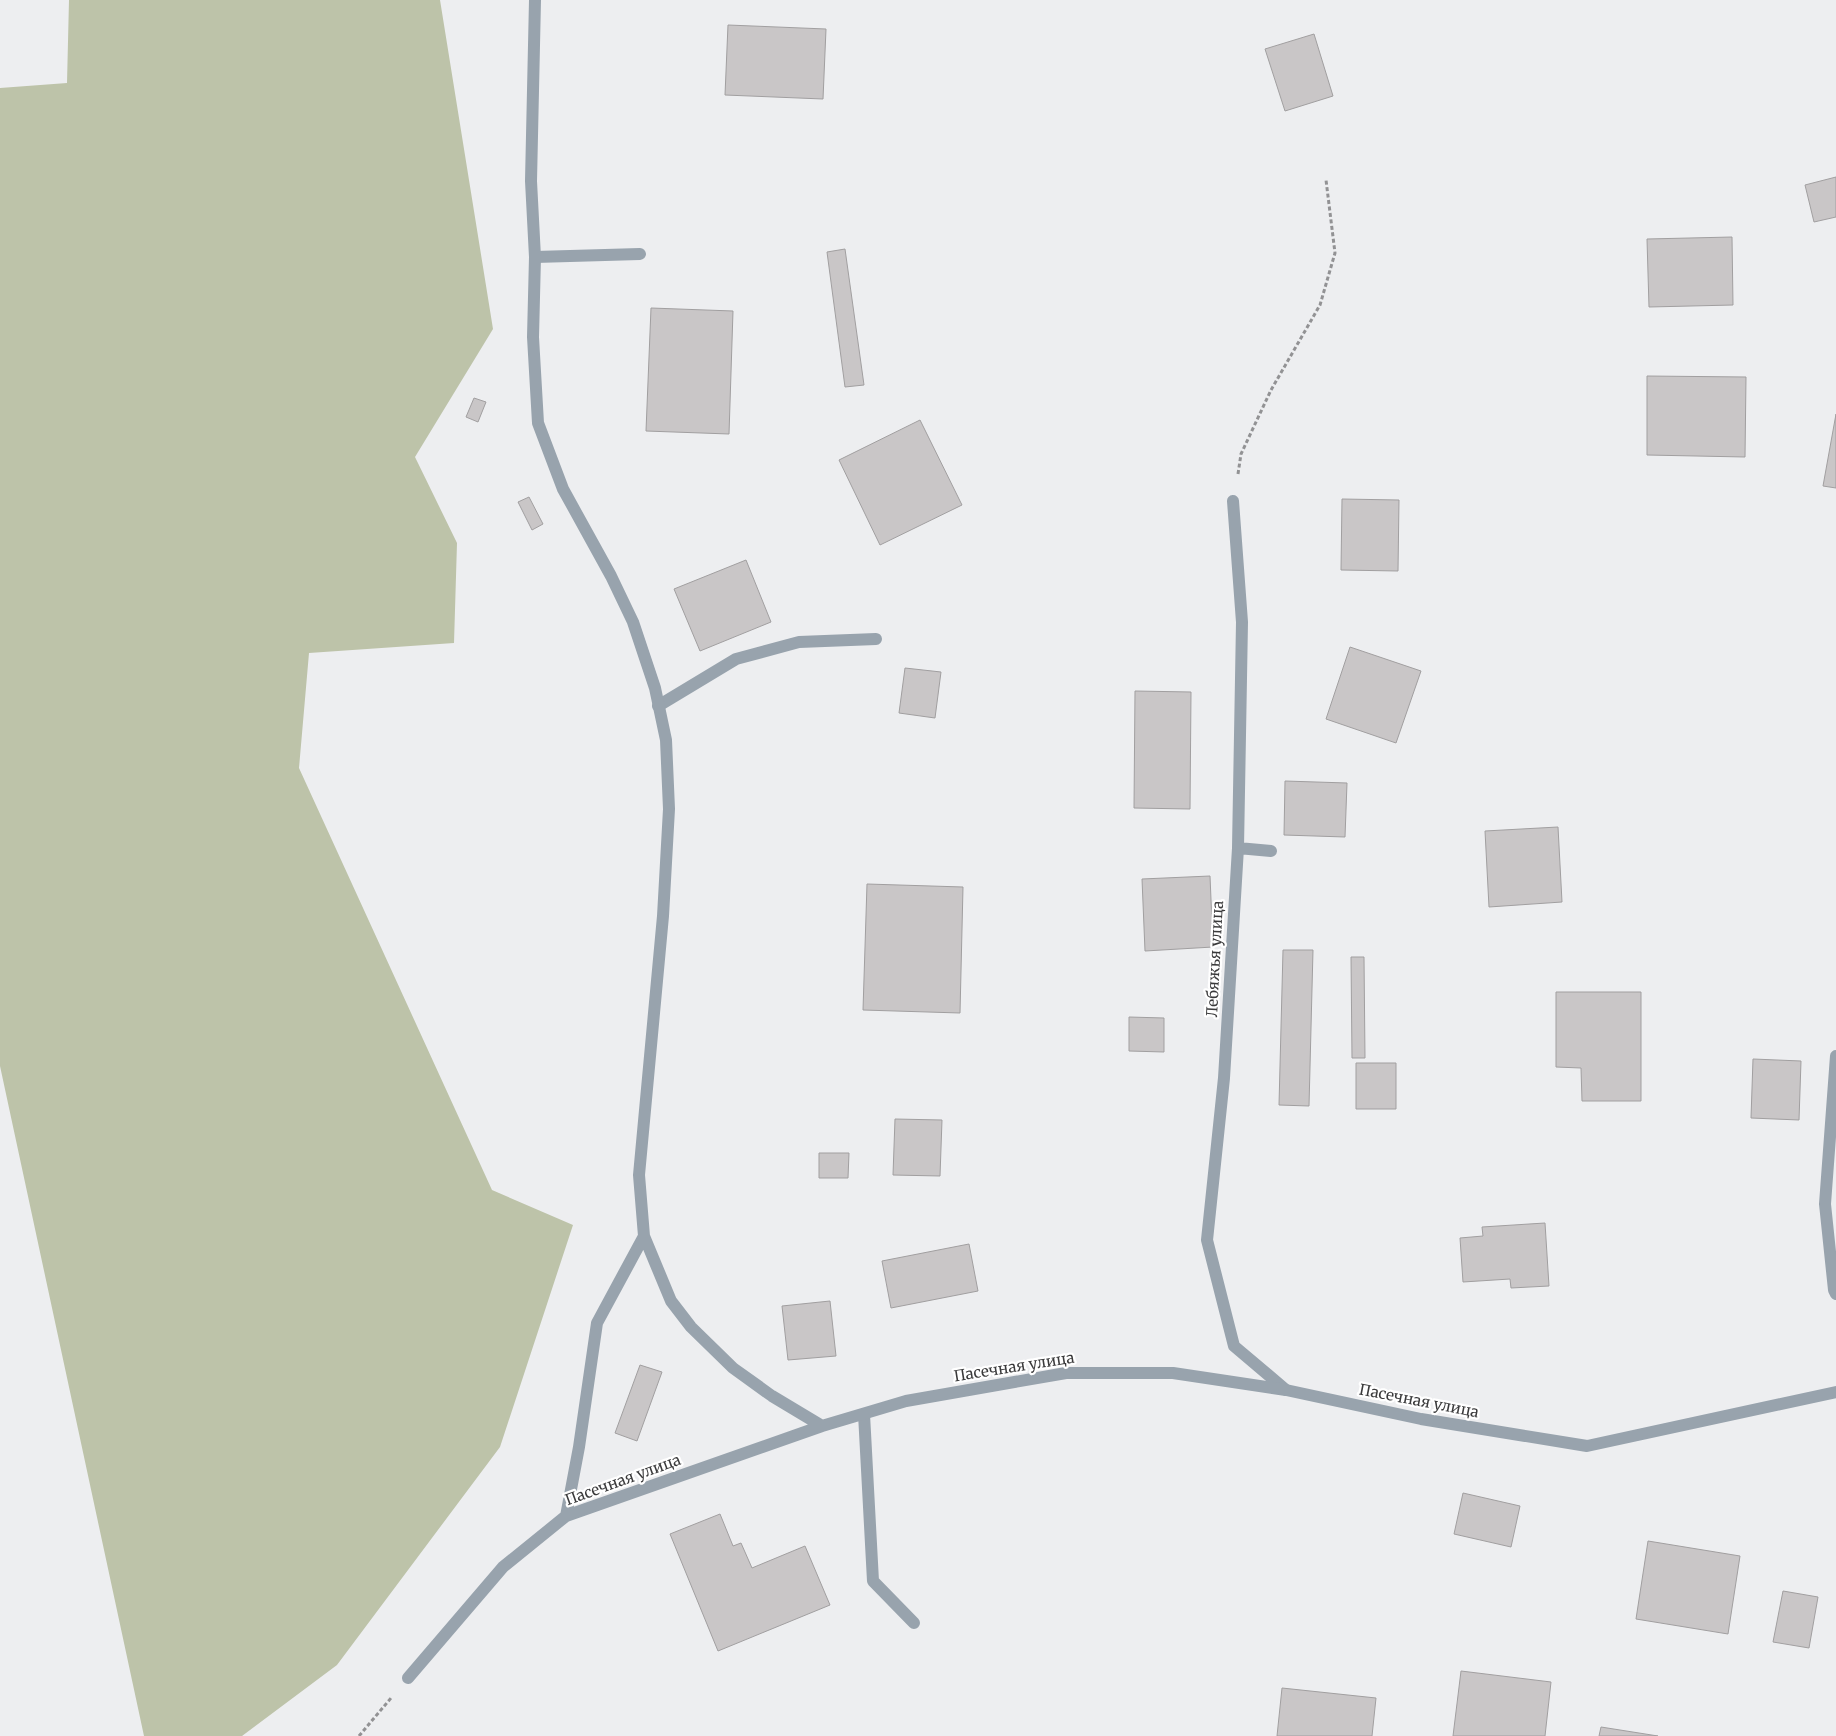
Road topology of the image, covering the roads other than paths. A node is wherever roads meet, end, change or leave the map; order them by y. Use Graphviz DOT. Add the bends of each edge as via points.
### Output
graph roads {
  1 [pos="535,0"];
  2 [pos="640,254"];
  3 [pos="535,257"];
  4 [pos="1233,501"];
  5 [pos="876,639"];
  6 [pos="658,706"];
  7 [pos="1238,848"];
  8 [pos="1271,851"];
  9 [pos="1836,1056"];
  10 [pos="644,1236"];
  11 [pos="1836,1294"];
  12 [pos="1286,1390"];
  13 [pos="1836,1392"];
  14 [pos="864,1414"];
  15 [pos="822,1426"];
  16 [pos="566,1516"];
  17 [pos="914,1623"];
  18 [pos="408,1678"];
  1 -- 3 [label="street" via="531,181"];
  2 -- 3 [label="street"];
  3 -- 6 [label="street" via="533,337 538,423 563,489 633,622"];
  4 -- 7 [label="street, Лебяжья улица" via="1242,622"];
  5 -- 6 [label="street" via="799,642 736,659"];
  6 -- 10 [label="street" via="666,740 669,809 663,916 639,1176"];
  7 -- 8 [label="street"];
  7 -- 12 [label="street, Лебяжья улица" via="1224,1078 1206,1240 1234,1346"];
  9 -- 11 [label="street" via="1825,1204"];
  10 -- 15 [label="street" via="671,1300 691,1327 733,1368"];
  10 -- 16 [label="street" via="597,1323"];
  12 -- 13 [label="street, Пасечная улица" via="1420,1419 1587,1446"];
  12 -- 14 [label="street, Пасечная улица" via="1174,1373 1066,1373 906,1401"];
  14 -- 15 [label="street, Пасечная улица"];
  14 -- 17 [label="street" via="872,1581"];
  15 -- 16 [label="street, Пасечная улица"];
  16 -- 18 [label="street, Пасечная улица" via="503,1566"];
}
